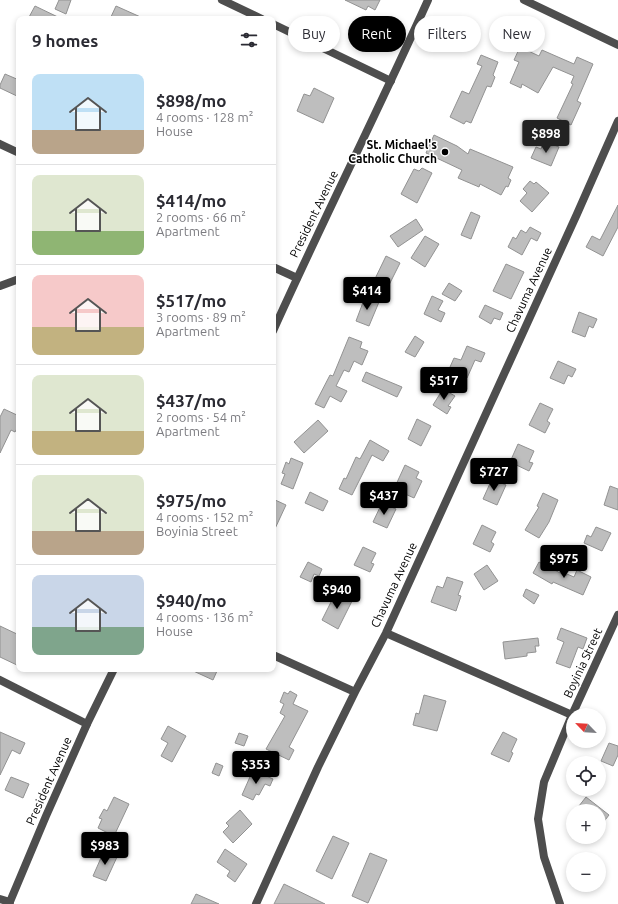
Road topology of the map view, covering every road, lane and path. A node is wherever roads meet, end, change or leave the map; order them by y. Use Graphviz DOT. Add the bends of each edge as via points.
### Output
graph roads {
  1 [pos="222,0"];
  2 [pos="428,0"];
  3 [pos="524,0"];
  4 [pos="256,16"];
  5 [pos="276,25"];
  6 [pos="618,45"];
  7 [pos="391,81"];
  8 [pos="618,121"];
  9 [pos="0,143"];
  10 [pos="16,151"];
  11 [pos="276,268"];
  12 [pos="294,277"];
  13 [pos="16,280"];
  14 [pos="0,286"];
  15 [pos="276,323"];
  16 [pos="618,615"];
  17 [pos="386,633"];
  18 [pos="276,656"];
  19 [pos="113,672"];
  20 [pos="0,680"];
  21 [pos="355,692"];
  22 [pos="575,708"];
  23 [pos="566,712"];
  24 [pos="87,724"];
  25 [pos="566,729"];
  26 [pos="0,899"];
  27 [pos="10,903"];
  28 [pos="256,904"];
  29 [pos="560,904"];
  1 -- 4 [label="street"];
  2 -- 7 [label="street, President Avenue"];
  3 -- 6 [label="street"];
  5 -- 7 [label="street"];
  7 -- 12 [label="street, President Avenue"];
  8 -- 17 [label="street, Chavuma Avenue"];
  9 -- 10 [label="street"];
  11 -- 12 [label="street"];
  12 -- 15 [label="street, President Avenue"];
  13 -- 14 [label="street"];
  16 -- 22 [label="street, Boyinia Street"];
  17 -- 21 [label="street, Chavuma Avenue"];
  17 -- 23 [label="street"];
  18 -- 21 [label="street"];
  19 -- 24 [label="street, President Avenue"];
  20 -- 24 [label="street"];
  21 -- 28 [label="street, Chavuma Avenue"];
  24 -- 27 [label="street, President Avenue"];
  25 -- 29 [label="street, Boyinia Street" via="544,782 538,819 544,857"];
  26 -- 27 [label="street"];
}
